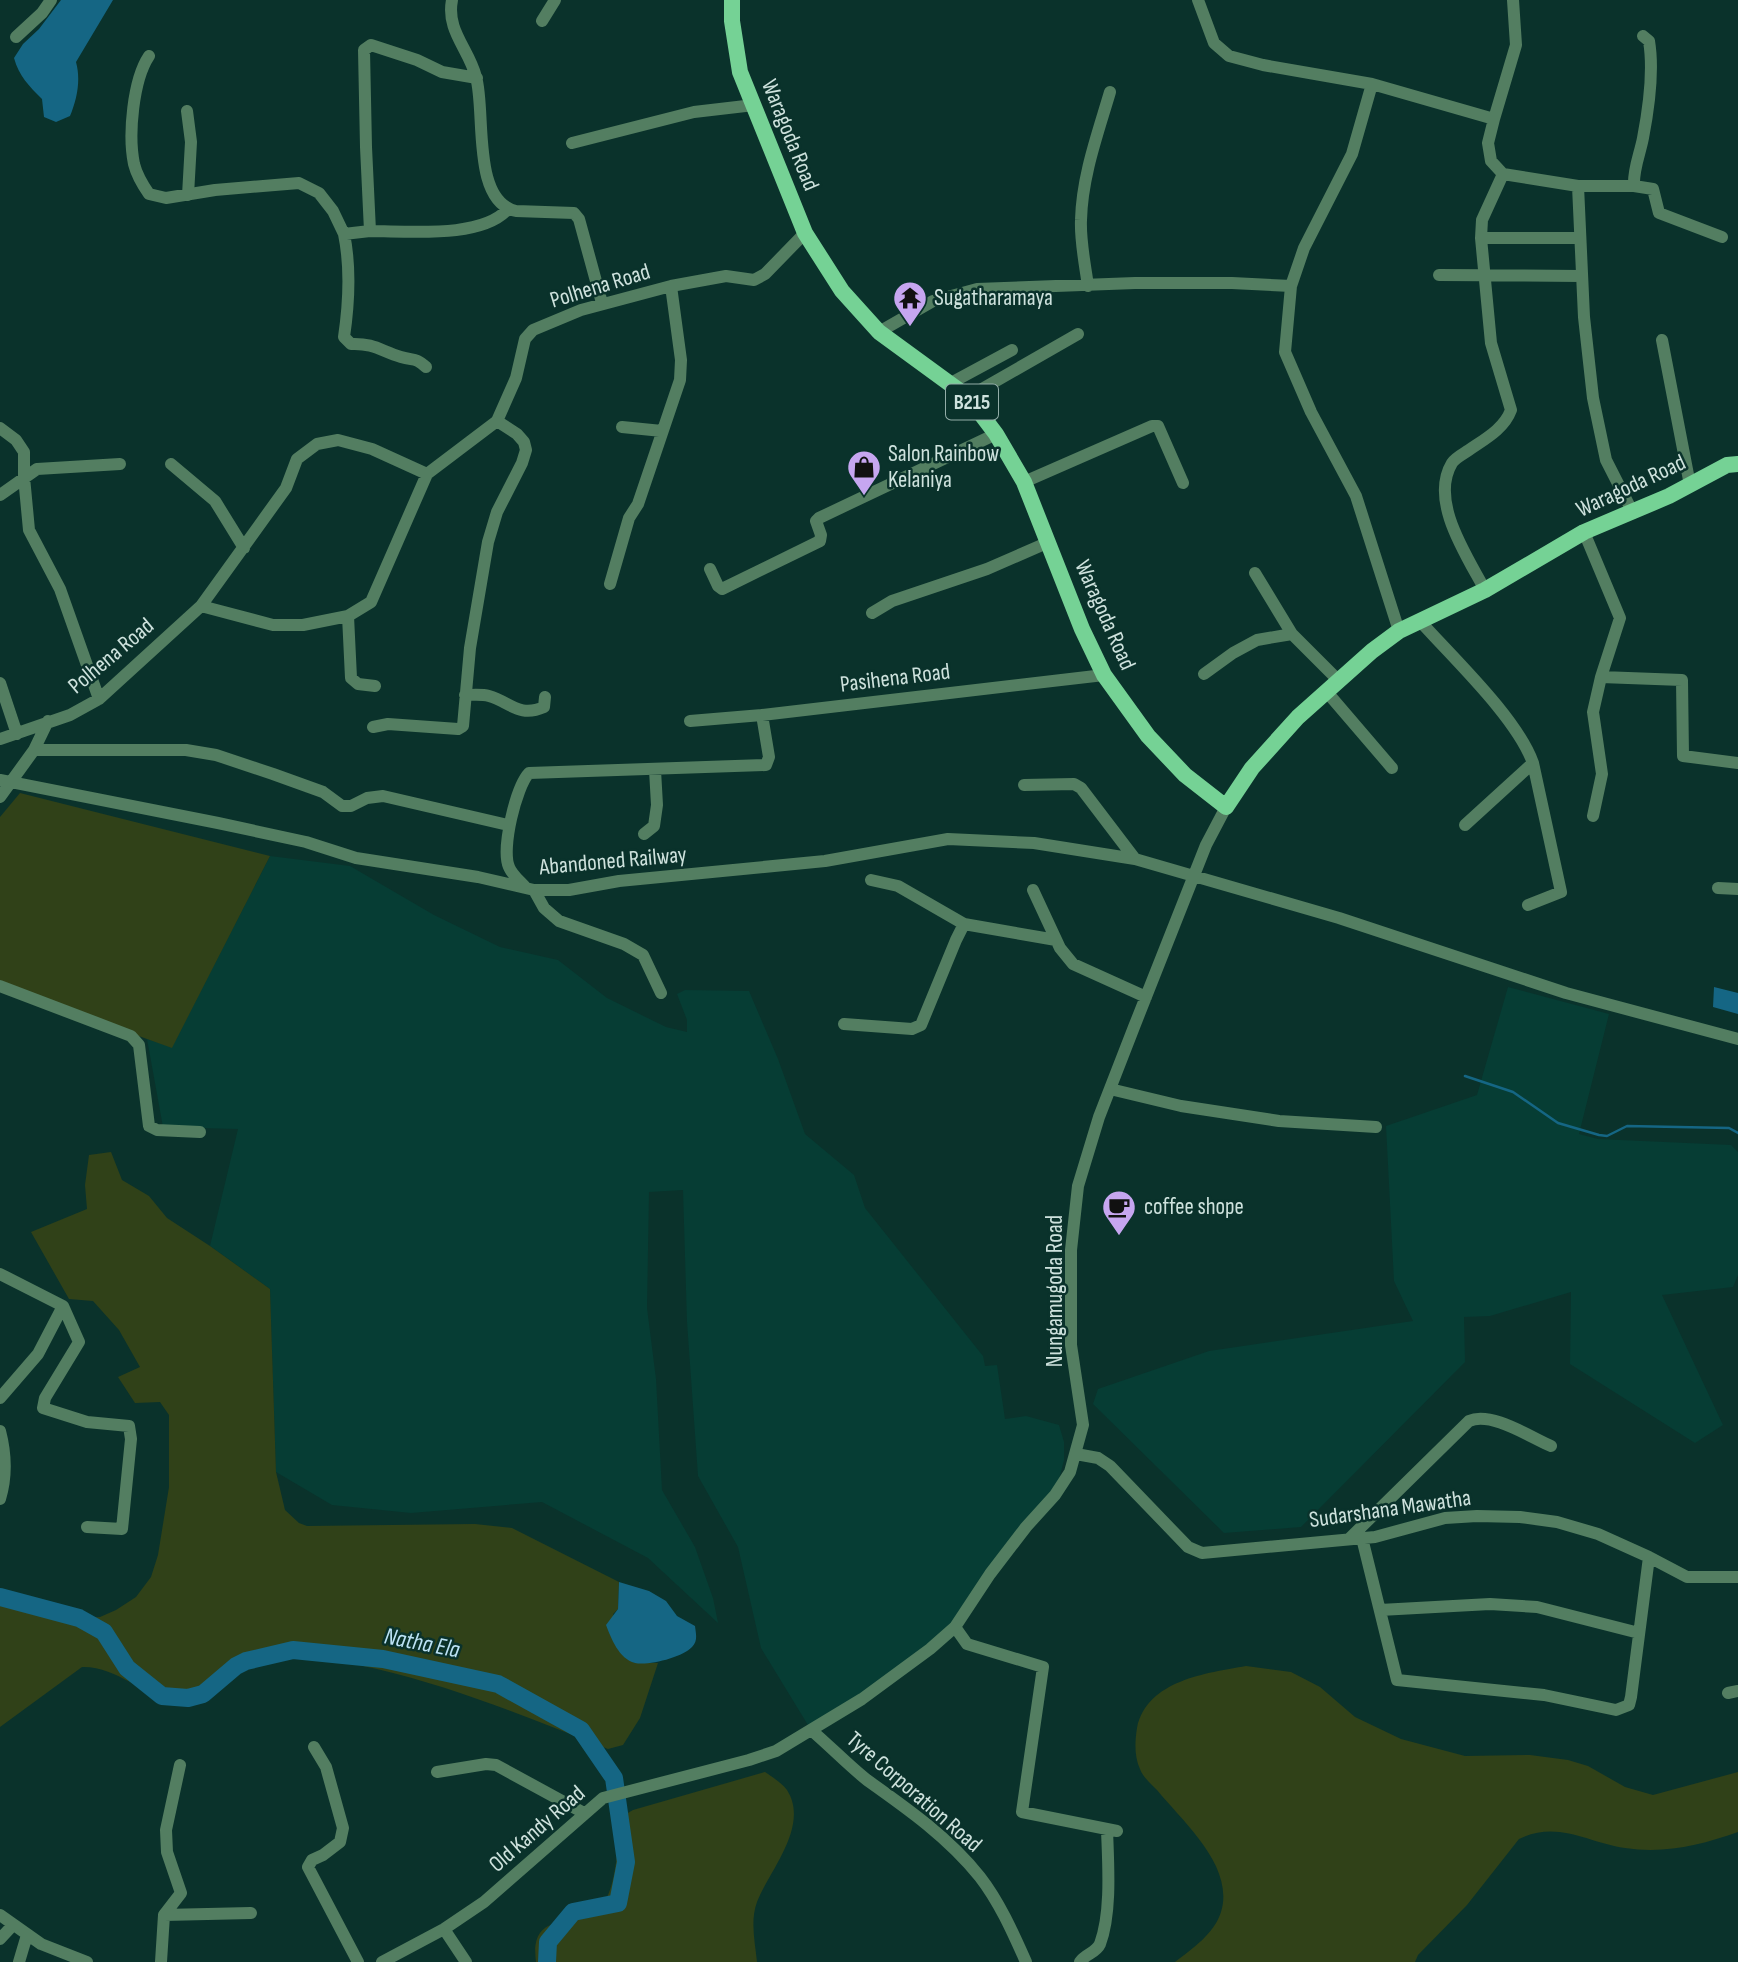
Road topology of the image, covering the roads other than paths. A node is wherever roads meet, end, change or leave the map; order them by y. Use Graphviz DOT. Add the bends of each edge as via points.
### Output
graph roads {
  1 [pos="51,0"];
  2 [pos="452,0"];
  3 [pos="555,0"];
  4 [pos="732,0"];
  5 [pos="1198,0"];
  6 [pos="1513,0"];
  7 [pos="542,21"];
  8 [pos="1643,36"];
  9 [pos="16,37"];
  10 [pos="149,55"];
  11 [pos="477,78"];
  12 [pos="1372,84"];
  13 [pos="1110,92"];
  14 [pos="754,105"];
  15 [pos="187,111"];
  16 [pos="1494,119"];
  17 [pos="572,143"];
  18 [pos="1503,174"];
  19 [pos="1578,186"];
  20 [pos="1634,186"];
  21 [pos="188,195"];
  22 [pos="508,209"];
  23 [pos="370,231"];
  24 [pos="805,233"];
  25 [pos="344,234"];
  26 [pos="1481,237"];
  27 [pos="1723,237"];
  28 [pos="1579,238"];
  29 [pos="1485,274"];
  30 [pos="1439,275"];
  31 [pos="1581,276"];
  32 [pos="671,286"];
  33 [pos="1088,286"];
  34 [pos="1291,286"];
  35 [pos="602,303"];
  36 [pos="879,332"];
  37 [pos="1078,334"];
  38 [pos="1662,340"];
  39 [pos="1012,350"];
  40 [pos="426,367"];
  41 [pos="949,384"];
  42 [pos="968,397"];
  43 [pos="497,421"];
  44 [pos="622,427"];
  45 [pos="0,428"];
  46 [pos="662,431"];
  47 [pos="996,434"];
  48 [pos="120,464"];
  49 [pos="171,464"];
  50 [pos="1738,464"];
  51 [pos="427,474"];
  52 [pos="24,477"];
  53 [pos="1024,482"];
  54 [pos="1183,483"];
  55 [pos="1690,485"];
  56 [pos="0,495"];
  57 [pos="1633,513"];
  58 [pos="1584,532"];
  59 [pos="1049,542"];
  60 [pos="244,548"];
  61 [pos="710,569"];
  62 [pos="1255,573"];
  63 [pos="610,584"];
  64 [pos="1485,590"];
  65 [pos="201,606"];
  66 [pos="872,613"];
  67 [pos="348,616"];
  68 [pos="1420,621"];
  69 [pos="1399,631"];
  70 [pos="1292,634"];
  71 [pos="1204,674"];
  72 [pos="1104,675"];
  73 [pos="1601,677"];
  74 [pos="0,683"];
  75 [pos="1332,685"];
  76 [pos="375,686"];
  77 [pos="466,695"];
  78 [pos="545,697"];
  79 [pos="99,699"];
  80 [pos="762,715"];
  81 [pos="48,721"];
  82 [pos="690,721"];
  83 [pos="373,727"];
  84 [pos="17,734"];
  85 [pos="0,739"];
  86 [pos="34,750"];
  87 [pos="1533,763"];
  88 [pos="1738,763"];
  89 [pos="1392,768"];
  90 [pos="655,770"];
  91 [pos="6,781"];
  92 [pos="1024,785"];
  93 [pos="0,797"];
  94 [pos="1226,807"];
  95 [pos="1593,816"];
  96 [pos="508,825"];
  97 [pos="1465,825"];
  98 [pos="645,834"];
  99 [pos="1135,859"];
  100 [pos="1193,878"];
  101 [pos="871,880"];
  102 [pos="1718,888"];
  103 [pos="1738,889"];
  104 [pos="530,890"];
  105 [pos="1033,890"];
  106 [pos="1528,905"];
  107 [pos="964,924"];
  108 [pos="1056,940"];
  109 [pos="0,986"];
  110 [pos="662,993"];
  111 [pos="1146,997"];
  112 [pos="844,1024"];
  113 [pos="1738,1039"];
  114 [pos="1110,1089"];
  115 [pos="1376,1127"];
  116 [pos="200,1132"];
  117 [pos="0,1274"];
  118 [pos="63,1306"];
  119 [pos="0,1398"];
  120 [pos="0,1431"];
  121 [pos="1551,1446"];
  122 [pos="1076,1454"];
  123 [pos="0,1499"];
  124 [pos="87,1527"];
  125 [pos="1356,1538"];
  126 [pos="1649,1557"];
  127 [pos="1738,1577"];
  128 [pos="1380,1610"];
  129 [pos="955,1627"];
  130 [pos="1639,1633"];
  131 [pos="811,1730"];
  132 [pos="314,1747"];
  133 [pos="180,1765"];
  134 [pos="437,1772"];
  135 [pos="584,1813"];
  136 [pos="251,1913"];
  137 [pos="0,1915"];
  138 [pos="164,1915"];
  139 [pos="13,1924"];
  140 [pos="444,1929"];
  141 [pos="27,1935"];
  142 [pos="0,1939"];
  143 [pos="19,1962"];
  144 [pos="87,1962"];
  145 [pos="161,1962"];
  146 [pos="358,1962"];
  147 [pos="382,1962"];
  148 [pos="466,1962"];
  149 [pos="1026,1962"];
  150 [pos="1080,1962"];
  1 -- 9 [label="street"];
  2 -- 11 [label="street" via="455,34"];
  3 -- 7 [label="street"];
  4 -- 14 [label="main road, Waragoda Road / B215" via="740,72"];
  5 -- 12 [label="street" via="1214,43 1229,56"];
  6 -- 16 [label="street" via="1516,45"];
  8 -- 20 [label="street" via="1649,40 1652,57"];
  10 -- 21 [label="street" via="139,74 133,111 139,179 149,194 166,198"];
  11 -- 22 [label="street" via="490,187 496,200"];
  11 -- 23 [label="street" via="442,72 370,44 364,50"];
  12 -- 16 [label="street"];
  12 -- 34 [label="street" via="1352,154 1304,248"];
  13 -- 33 [label="street" via="1083,200"];
  14 -- 17 [label="street" via="694,112"];
  14 -- 24 [label="main road, Waragoda Road / B215"];
  15 -- 21 [label="street" via="191,142"];
  16 -- 18 [label="street" via="1488,143 1490,161"];
  18 -- 19 [label="street"];
  18 -- 26 [label="street" via="1482,220"];
  19 -- 20 [label="street"];
  19 -- 28 [label="street"];
  20 -- 27 [label="street" via="1653,189 1659,213"];
  21 -- 25 [label="street" via="299,183 319,193"];
  22 -- 23 [label="street" via="501,218 459,229"];
  22 -- 35 [label="street" via="573,213 579,219"];
  23 -- 25 [label="street"];
  24 -- 32 [label="street, Polhena Road" via="754,280 726,276"];
  24 -- 36 [label="main road, Waragoda Road / B215" via="842,291"];
  25 -- 40 [label="street" via="349,297 344,337 351,344 417,359"];
  26 -- 28 [label="street"];
  26 -- 29 [label="street"];
  28 -- 31 [label="street"];
  29 -- 30 [label="street"];
  29 -- 31 [label="street"];
  29 -- 64 [label="street" via="1491,343 1511,410 1495,433 1452,461 1444,482 1456,535"];
  31 -- 57 [label="street" via="1593,398 1606,460"];
  32 -- 35 [label="street, Polhena Road"];
  32 -- 46 [label="street" via="680,380"];
  33 -- 34 [label="street"];
  33 -- 36 [label="street" via="977,289 933,301"];
  34 -- 69 [label="street" via="1285,352 1356,496"];
  35 -- 43 [label="street, Polhena Road" via="533,330 525,340 516,378"];
  36 -- 41 [label="main road, Waragoda Road / B215"];
  37 -- 42 [label="street"];
  38 -- 55 [label="street"];
  39 -- 41 [label="street"];
  41 -- 42 [label="main road, Waragoda Road / B215"];
  42 -- 47 [label="main road, Waragoda Road / B215"];
  43 -- 51 [label="street, Polhena Road"];
  43 -- 77 [label="street" via="517,434 526,450 488,542"];
  44 -- 46 [label="street"];
  45 -- 52 [label="street" via="24,452"];
  46 -- 63 [label="street"];
  47 -- 53 [label="main road, Waragoda Road / B215"];
  47 -- 61 [label="street" via="819,518 820,541 722,589"];
  48 -- 52 [label="street" via="37,469"];
  49 -- 60 [label="street" via="215,501"];
  50 -- 55 [label="main road, Waragoda Road"];
  51 -- 60 [label="street, Polhena Road" via="372,449 338,440 317,444 297,459 286,488"];
  51 -- 67 [label="street, Polhena Road" via="371,602"];
  52 -- 56 [label="street"];
  52 -- 79 [label="street" via="29,530 60,589"];
  53 -- 54 [label="street" via="1158,426"];
  53 -- 59 [label="main road, Waragoda Road / B215"];
  55 -- 57 [label="main road, Waragoda Road"];
  57 -- 58 [label="main road, Waragoda Road"];
  58 -- 64 [label="main road, Waragoda Road"];
  58 -- 73 [label="street" via="1620,618"];
  59 -- 66 [label="street" via="892,601"];
  59 -- 72 [label="main road, Waragoda Road / B215"];
  60 -- 65 [label="street, Polhena Road"];
  62 -- 70 [label="street"];
  64 -- 68 [label="main road, Waragoda Road"];
  65 -- 67 [label="street, Polhena Road" via="273,625 303,625"];
  65 -- 79 [label="street, Polhena Road"];
  67 -- 76 [label="street" via="351,678"];
  68 -- 69 [label="main road, Waragoda Road"];
  68 -- 87 [label="street" via="1502,713"];
  69 -- 75 [label="main road, Waragoda Road"];
  70 -- 71 [label="street" via="1256,640"];
  70 -- 75 [label="street"];
  72 -- 80 [label="street, Pasihena Road"];
  72 -- 94 [label="main road, Waragoda Road / B215" via="1148,736 1185,775"];
  73 -- 88 [label="street" via="1682,680 1683,756"];
  73 -- 95 [label="street" via="1593,712 1602,774"];
  74 -- 84 [label="street"];
  75 -- 89 [label="street"];
  75 -- 94 [label="main road, Waragoda Road" via="1252,768"];
  77 -- 78 [label="street" via="490,696 513,709 534,710 544,707"];
  77 -- 83 [label="street" via="461,728"];
  79 -- 81 [label="street, Polhena Road"];
  80 -- 82 [label="street, Pasihena Road"];
  80 -- 90 [label="street" via="769,757 766,765"];
  81 -- 84 [label="street, Polhena Road"];
  81 -- 86 [label="street"];
  84 -- 85 [label="street, Polhena Road"];
  86 -- 91 [label="street"];
  86 -- 96 [label="street" via="186,750 285,778 323,792 342,806 383,796"];
  87 -- 97 [label="street"];
  87 -- 106 [label="street" via="1561,892"];
  90 -- 96 [label="street" via="529,773"];
  90 -- 98 [label="street" via="654,826"];
  91 -- 93 [label="street"];
  91 -- 104 [label="street, Abandoned Railway" via="306,842 356,858"];
  92 -- 99 [label="street" via="1074,784 1081,788"];
  94 -- 100 [label="street, Nungamugoda Road"];
  96 -- 104 [label="street" via="508,866"];
  99 -- 100 [label="street, Abandoned Railway"];
  99 -- 104 [label="street, Abandoned Railway" via="1034,843 948,839 825,861 569,890"];
  100 -- 111 [label="street, Nungamugoda Road"];
  100 -- 113 [label="street, Abandoned Railway" via="1339,918 1566,993"];
  101 -- 107 [label="street" via="898,886"];
  102 -- 103 [label="street"];
  104 -- 110 [label="street" via="559,922 643,955"];
  105 -- 108 [label="street"];
  107 -- 108 [label="street"];
  107 -- 112 [label="street" via="921,1025 912,1029"];
  108 -- 111 [label="street" via="1073,964"];
  109 -- 116 [label="street" via="131,1035 139,1045 149,1126"];
  111 -- 114 [label="street, Nungamugoda Road"];
  114 -- 115 [label="street" via="1279,1121"];
  114 -- 122 [label="street, Nungamugoda Road" via="1078,1186 1071,1250 1071,1345 1083,1425"];
  117 -- 118 [label="street"];
  118 -- 119 [label="street" via="38,1354"];
  118 -- 124 [label="street" via="79,1342 43,1408 87,1422 130,1426 122,1529"];
  120 -- 123 [label="street" via="5,1483"];
  121 -- 125 [label="street" via="1490,1418 1469,1421"];
  122 -- 125 [label="street, Sudarshana Mawatha" via="1098,1458 1110,1466 1188,1547 1202,1553"];
  122 -- 129 [label="street, Nungamugoda Road" via="1055,1495 990,1574"];
  125 -- 126 [label="street, Sudarshana Mawatha" via="1445,1518 1520,1517 1598,1534"];
  125 -- 128 [label="street"];
  126 -- 127 [label="street, Sudarshana Mawatha" via="1687,1577"];
  126 -- 130 [label="street"];
  128 -- 130 [label="street" via="1537,1606"];
  128 -- 130 [label="street" via="1397,1680 1544,1695 1616,1710 1629,1705"];
  129 -- 131 [label="street, Nungamugoda Road" via="862,1699"];
  129 -- 150 [label="street" via="967,1644 1043,1667 1022,1812 1112,1830 1100,1941"];
  131 -- 135 [label="street, Old Kandy Road" via="776,1751 603,1798"];
  131 -- 149 [label="street, Tyre Corporation Road" via="937,1833 980,1877 1003,1912"];
  132 -- 146 [label="street" via="326,1767 343,1828 340,1842 308,1867"];
  133 -- 138 [label="street" via="166,1830 167,1852 181,1893"];
  134 -- 135 [label="street" via="496,1765"];
  135 -- 140 [label="street, Old Kandy Road" via="511,1880"];
  136 -- 138 [label="street"];
  137 -- 139 [label="street"];
  138 -- 145 [label="street"];
  139 -- 141 [label="street"];
  139 -- 142 [label="street"];
  140 -- 147 [label="street, Old Kandy Road"];
  140 -- 148 [label="street"];
  141 -- 143 [label="street"];
  141 -- 144 [label="street"];
}
